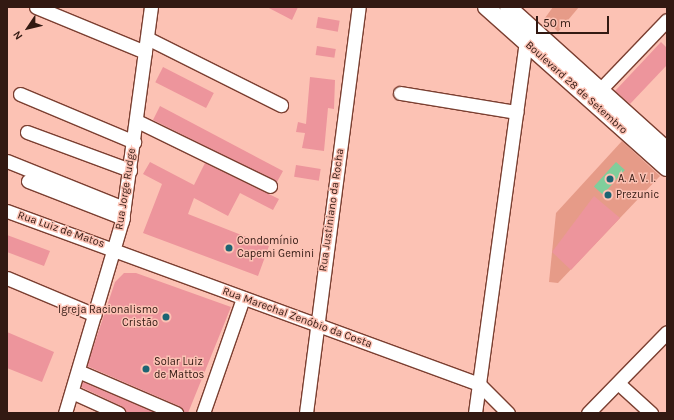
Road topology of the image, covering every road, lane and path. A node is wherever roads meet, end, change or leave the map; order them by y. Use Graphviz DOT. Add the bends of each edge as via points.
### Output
graph roads {
  1 [pos="36,7"];
  2 [pos="151,7"];
  3 [pos="359,7"];
  4 [pos="486,7"];
  5 [pos="508,7"];
  6 [pos="667,20"];
  7 [pos="147,38"];
  8 [pos="526,43"];
  9 [pos="145,52"];
  10 [pos="400,93"];
  11 [pos="20,94"];
  12 [pos="596,95"];
  13 [pos="281,105"];
  14 [pos="516,112"];
  15 [pos="137,121"];
  16 [pos="27,132"];
  17 [pos="134,142"];
  18 [pos="667,150"];
  19 [pos="7,161"];
  20 [pos="667,168"];
  21 [pos="130,170"];
  22 [pos="28,181"];
  23 [pos="270,186"];
  24 [pos="7,211"];
  25 [pos="124,213"];
  26 [pos="116,250"];
  27 [pos="7,278"];
  28 [pos="243,298"];
  29 [pos="94,315"];
  30 [pos="316,326"];
  31 [pos="667,332"];
  32 [pos="78,371"];
  33 [pos="618,383"];
  34 [pos="479,384"];
  35 [pos="72,392"];
  36 [pos="65,413"];
  37 [pos="118,413"];
  38 [pos="176,413"];
  39 [pos="203,413"];
  40 [pos="306,413"];
  41 [pos="475,413"];
  42 [pos="508,413"];
  43 [pos="588,413"];
  44 [pos="651,413"];
  1 -- 9 [label="street"];
  2 -- 7 [label="street, Rua Jorge Rudge"];
  3 -- 30 [label="street, Rua Justiniano da Rocha"];
  4 -- 8 [label="main road, Boulevard 28 de Setembro"];
  5 -- 12 [label="main road, Boulevard 28 de Setembro"];
  6 -- 12 [label="street"];
  7 -- 9 [label="street, Rua Jorge Rudge"];
  7 -- 13 [label="street"];
  8 -- 12 [label="main road, Boulevard 28 de Setembro"];
  8 -- 14 [label="street"];
  9 -- 15 [label="street, Rua Jorge Rudge"];
  10 -- 14 [label="street"];
  11 -- 17 [label="street"];
  12 -- 18 [label="main road, Boulevard 28 de Setembro"];
  12 -- 20 [label="main road, Boulevard 28 de Setembro"];
  14 -- 34 [label="street"];
  15 -- 17 [label="street, Rua Jorge Rudge"];
  15 -- 23 [label="street"];
  16 -- 21 [label="street"];
  17 -- 21 [label="street, Rua Jorge Rudge"];
  19 -- 25 [label="street"];
  21 -- 25 [label="street, Rua Jorge Rudge"];
  22 -- 25 [label="street"];
  24 -- 26 [label="street, Rua Luiz de Matos"];
  25 -- 26 [label="street, Rua Jorge Rudge"];
  26 -- 28 [label="street, Rua Marechal Zenóbio da Costa"];
  26 -- 29 [label="street, Rua Jorge Rudge"];
  27 -- 29 [label="street"];
  28 -- 30 [label="street, Rua Marechal Zenóbio da Costa"];
  28 -- 39 [label="street"];
  29 -- 32 [label="street, Rua Jorge Rudge"];
  30 -- 34 [label="street, Rua Marechal Zenóbio da Costa"];
  30 -- 40 [label="street, Rua Justiniano da Rocha"];
  31 -- 33 [label="street"];
  32 -- 35 [label="street, Rua Jorge Rudge"];
  32 -- 38 [label="street"];
  33 -- 43 [label="street"];
  33 -- 44 [label="street"];
  34 -- 41 [label="street"];
  34 -- 42 [label="street"];
  35 -- 36 [label="street, Rua Jorge Rudge"];
  35 -- 37 [label="street"];
}
